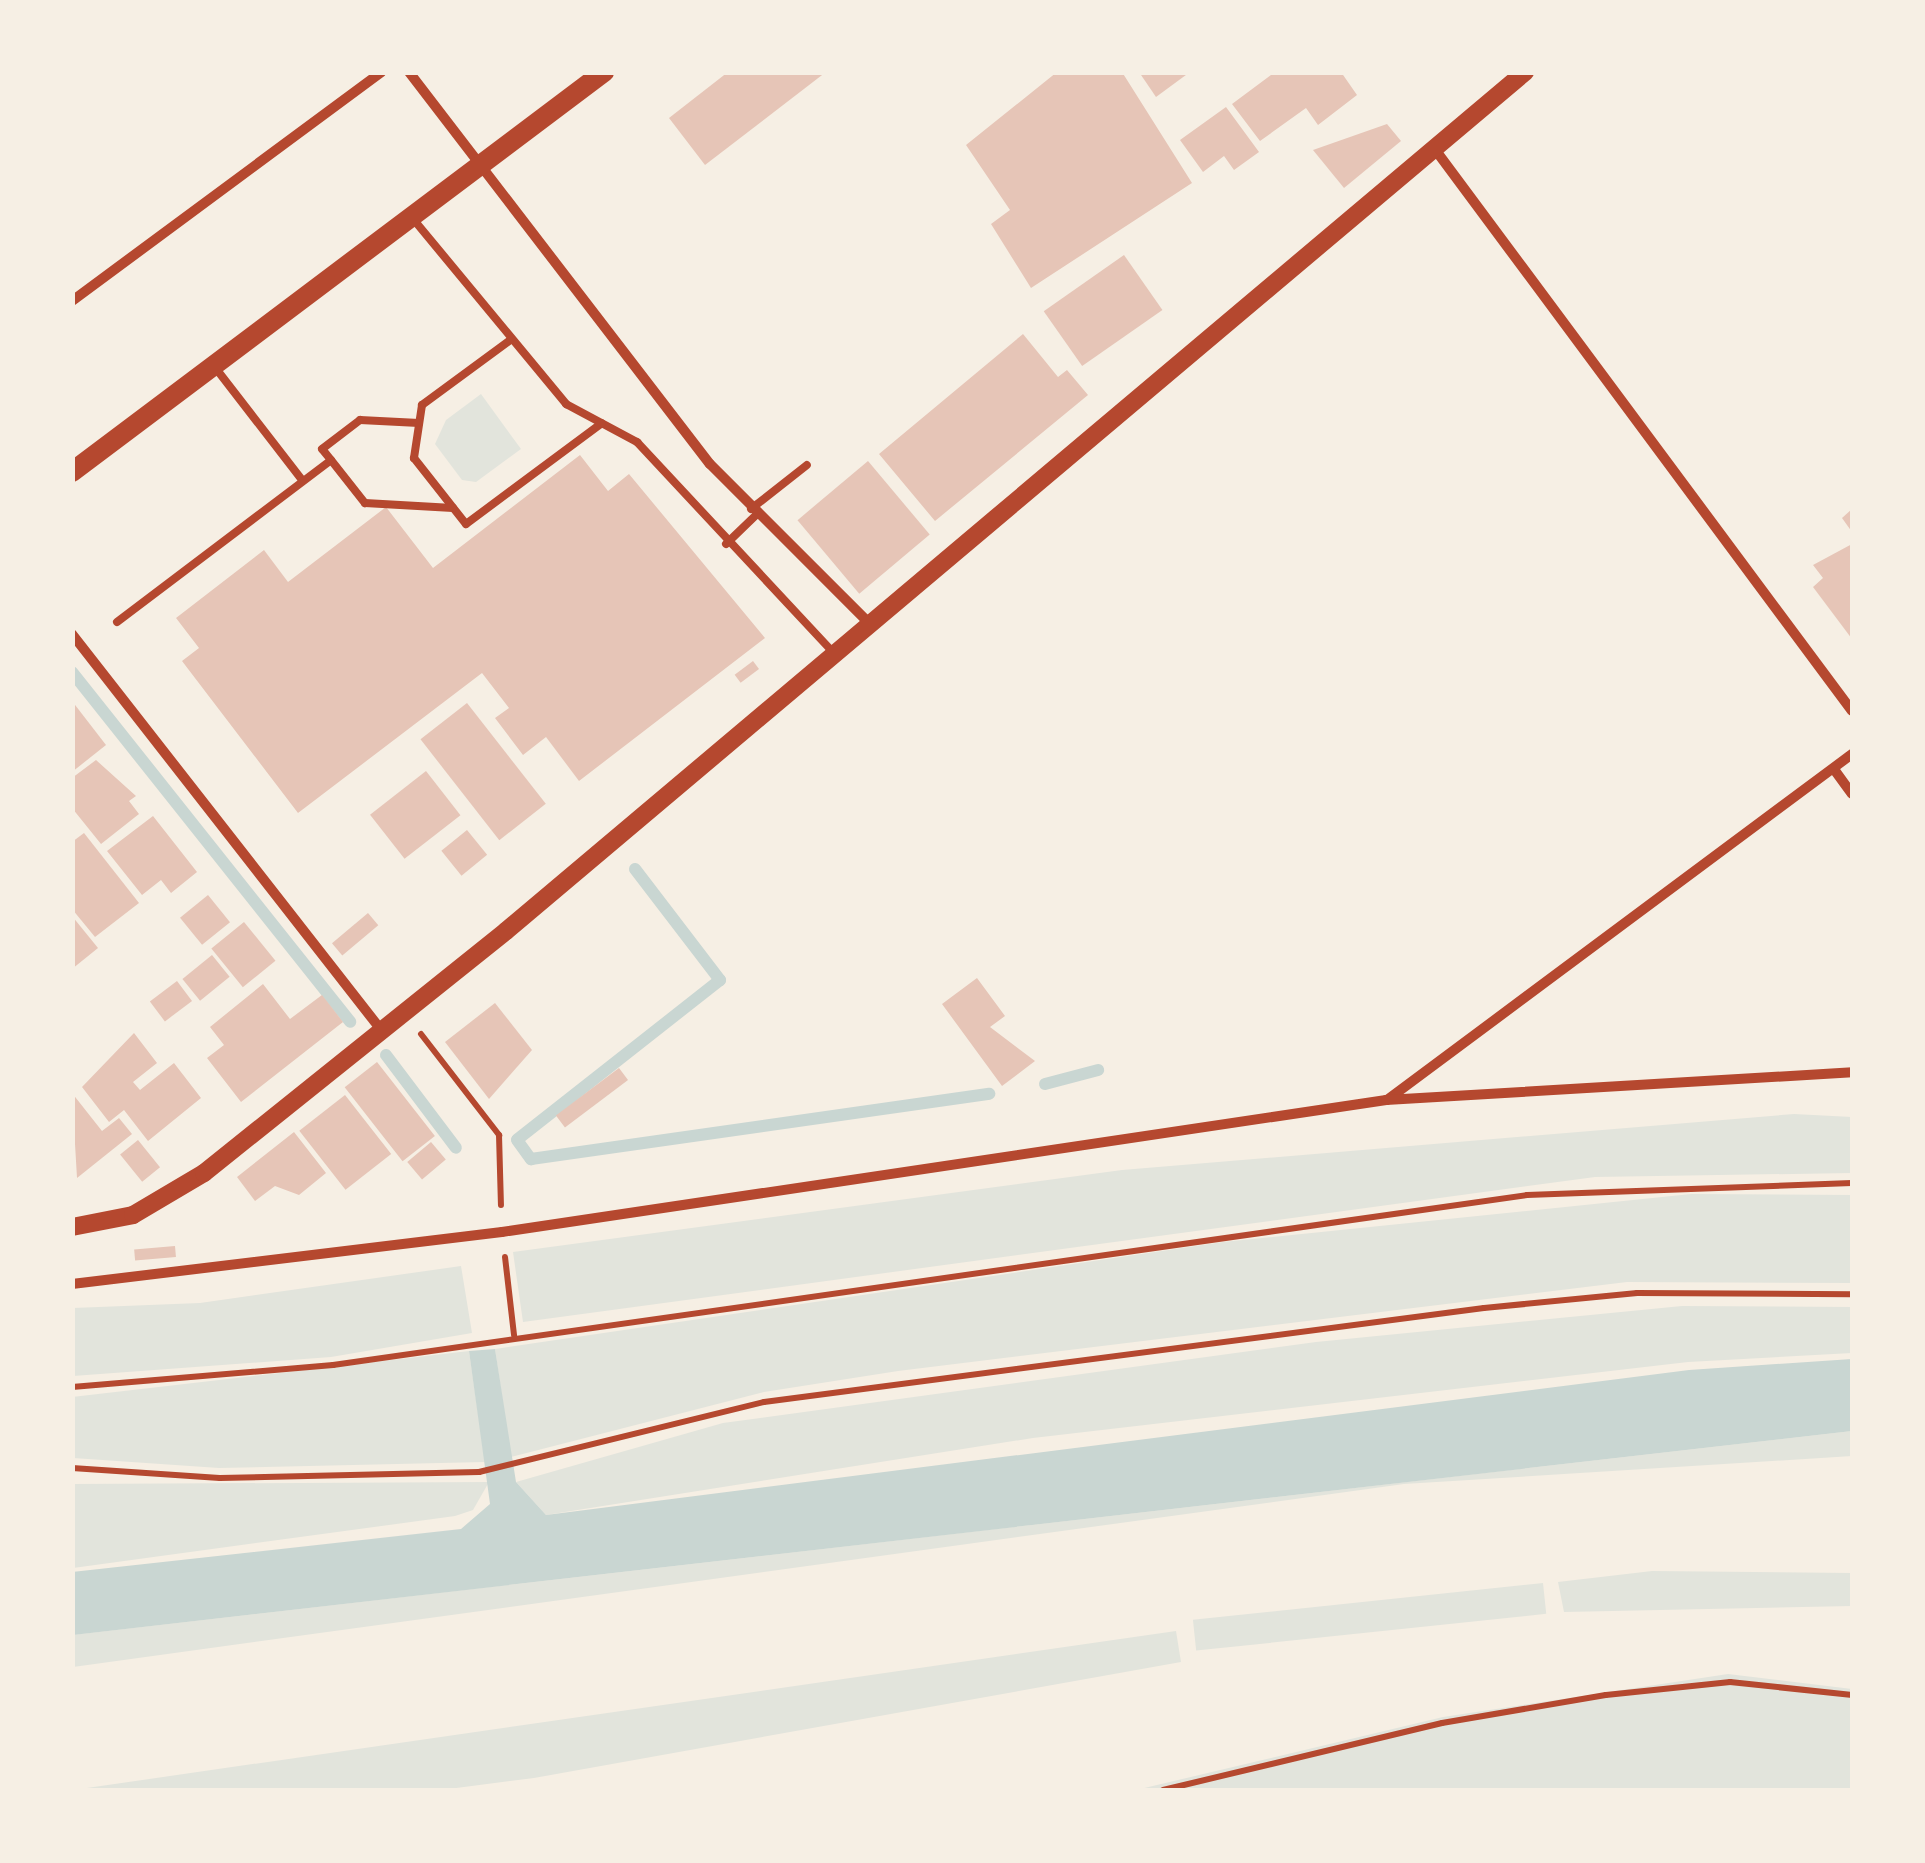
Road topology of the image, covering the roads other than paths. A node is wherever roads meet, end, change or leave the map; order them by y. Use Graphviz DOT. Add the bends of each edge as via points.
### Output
graph roads {
  1 [pos="381,72"];
  2 [pos="409,72"];
  3 [pos="604,72"];
  4 [pos="1525,72"];
  5 [pos="1434,147"];
  6 [pos="480,166"];
  7 [pos="412,216"];
  8 [pos="72,302"];
  9 [pos="510,341"];
  10 [pos="214,366"];
  11 [pos="419,423"];
  12 [pos="602,423"];
  13 [pos="330,460"];
  14 [pos="806,465"];
  15 [pos="72,472"];
  16 [pos="303,481"];
  17 [pos="453,508"];
  18 [pos="753,512"];
  19 [pos="726,544"];
  20 [pos="117,622"];
  21 [pos="869,623"];
  22 [pos="72,634"];
  23 [pos="834,653"];
  24 [pos="1852,711"];
  25 [pos="1852,754"];
  26 [pos="1836,772"];
  27 [pos="1852,794"];
  28 [pos="382,1031"];
  29 [pos="1852,1072"];
  30 [pos="1386,1100"];
  31 [pos="72,1228"];
  32 [pos="72,1284"];
  1 -- 8 [label="street"];
  2 -- 6 [label="street"];
  3 -- 6 [label="main road"];
  4 -- 5 [label="street"];
  5 -- 21 [label="street"];
  5 -- 24 [label="street"];
  6 -- 7 [label="main road"];
  6 -- 18 [label="street"];
  7 -- 9 [label="lane"];
  7 -- 10 [label="main road"];
  9 -- 11 [label="lane" via="422,405"];
  9 -- 12 [label="lane" via="566,404"];
  10 -- 15 [label="main road"];
  10 -- 16 [label="lane"];
  11 -- 13 [label="lane" via="360,420 322,449"];
  11 -- 17 [label="lane" via="414,458"];
  12 -- 17 [label="lane" via="466,524"];
  12 -- 19 [label="lane" via="636,442"];
  13 -- 16 [label="lane"];
  13 -- 17 [label="lane" via="365,504"];
  14 -- 18 [label="lane"];
  16 -- 20 [label="lane"];
  18 -- 19 [label="lane"];
  18 -- 21 [label="street"];
  19 -- 23 [label="lane"];
  21 -- 23 [label="street"];
  22 -- 28 [label="street"];
  23 -- 28 [label="street"];
  25 -- 26 [label="street"];
  26 -- 27 [label="street"];
  26 -- 30 [label="street"];
  28 -- 31 [label="street" via="204,1173 133,1215"];
  29 -- 30 [label="street"];
  30 -- 32 [label="street" via="502,1232"];
}
